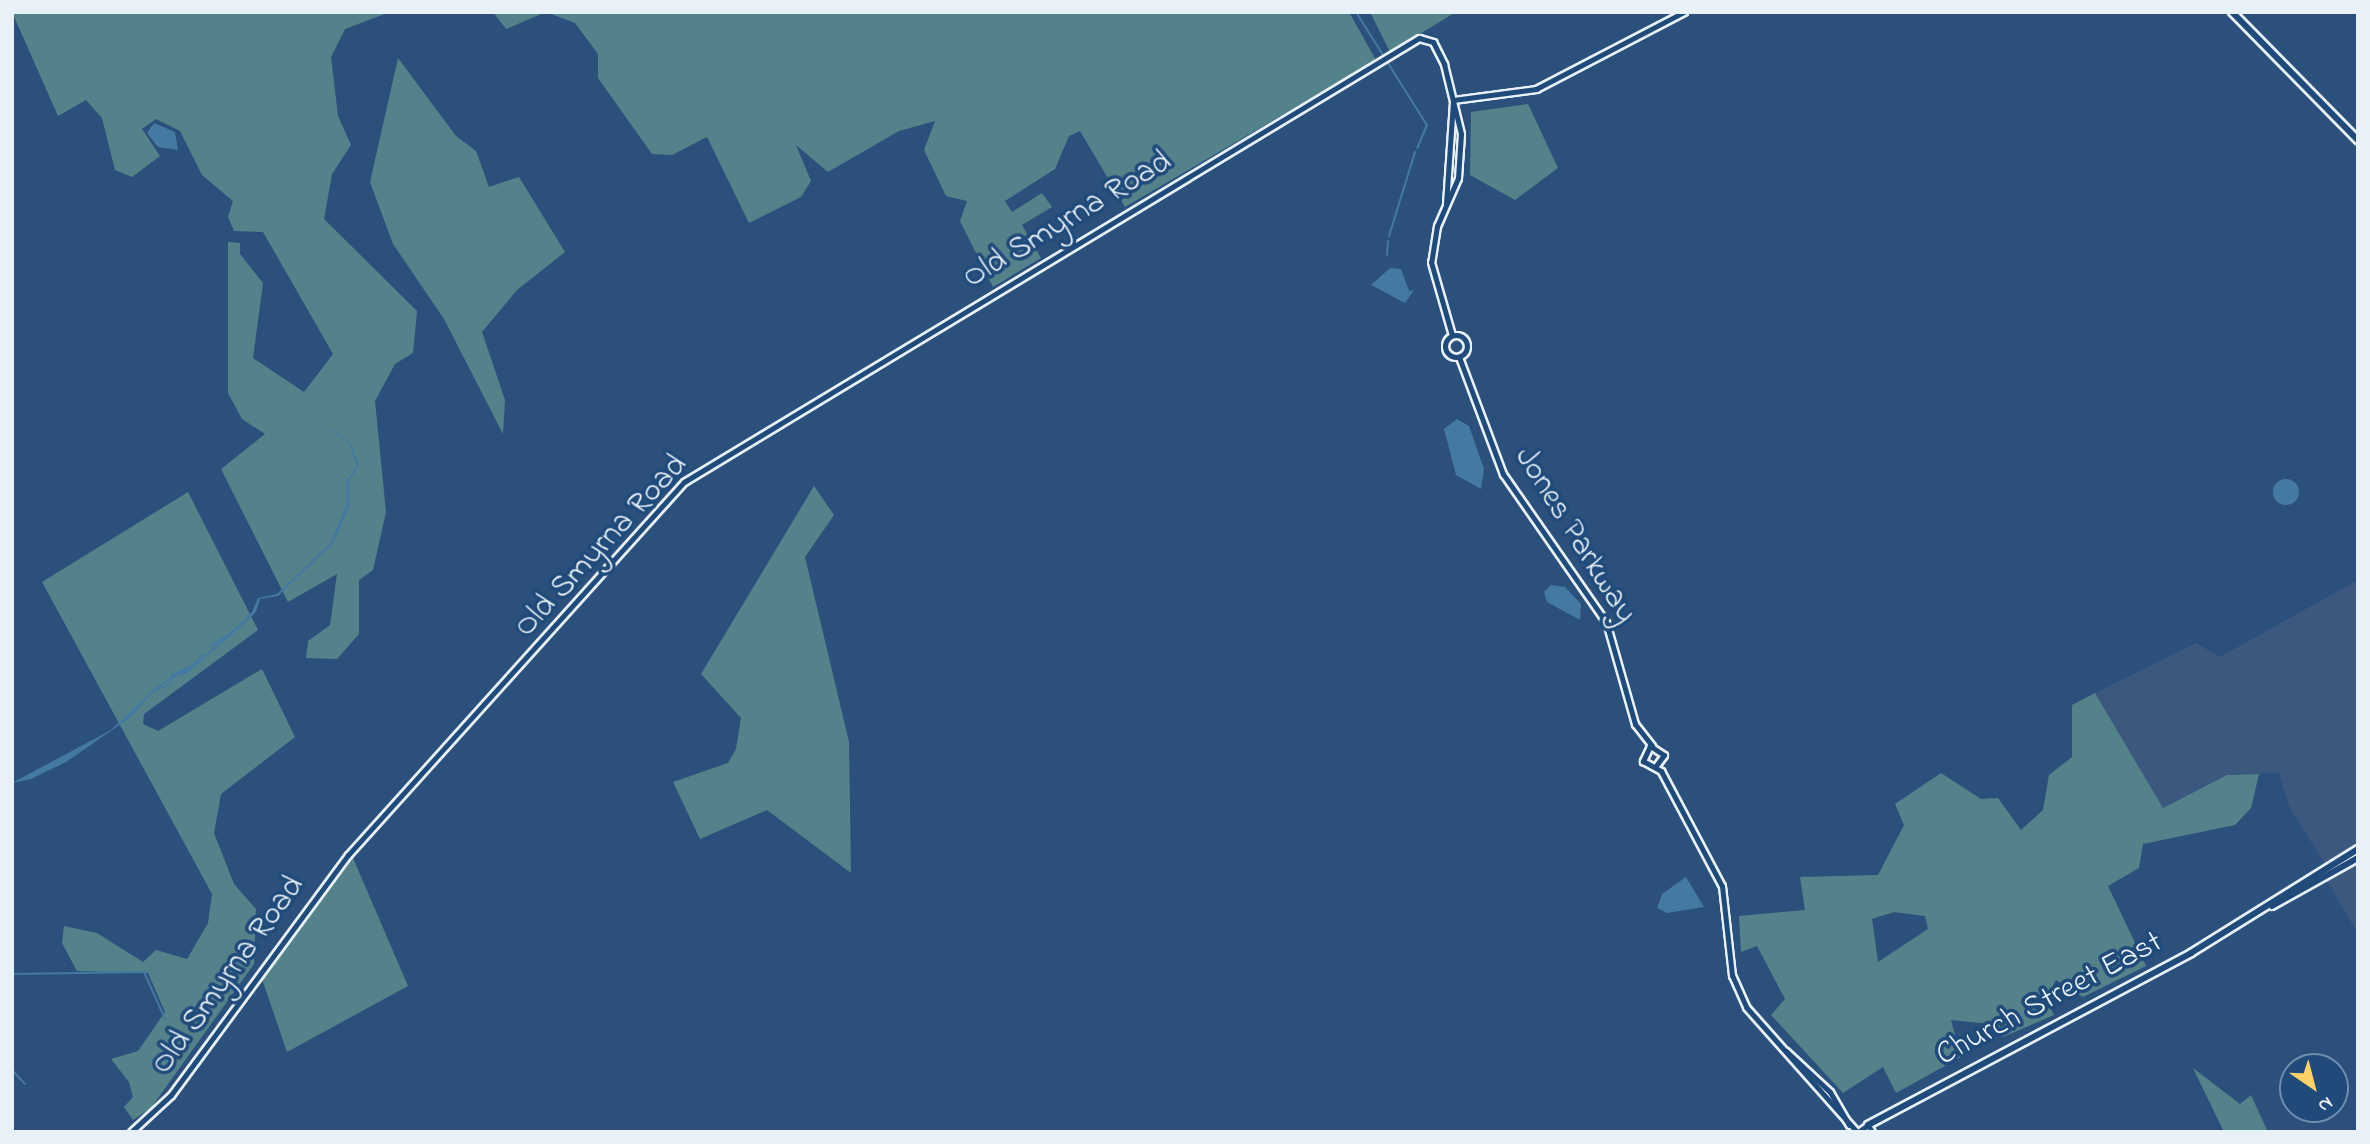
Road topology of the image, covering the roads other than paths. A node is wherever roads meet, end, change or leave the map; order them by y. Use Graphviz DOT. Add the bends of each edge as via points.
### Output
graph roads {
  1 [pos="1684,12"];
  2 [pos="2232,12"];
  3 [pos="1453,100"];
  4 [pos="2358,140"];
  5 [pos="1446,204"];
  6 [pos="1452,335"];
  7 [pos="1460,356"];
  8 [pos="1645,741"];
  9 [pos="1652,746"];
  10 [pos="1645,749"];
  11 [pos="1662,763"];
  12 [pos="1655,767"];
  13 [pos="1661,771"];
  14 [pos="2358,849"];
  15 [pos="2358,858"];
  16 [pos="2264,910"];
  17 [pos="1786,1051"];
  18 [pos="1849,1125"];
  19 [pos="1870,1129"];
  20 [pos="131,1132"];
  21 [pos="1857,1132"];
  1 -- 3 [label="street" via="1536,89"];
  2 -- 4 [label="main road"];
  3 -- 5 [label="street"];
  3 -- 5 [label="street" via="1462,156"];
  3 -- 20 [label="street, Old Smyrna Road" via="1433,42 1419,38 687,479 348,855 171,1095"];
  5 -- 6 [label="street" via="1431,262"];
  6 -- 7 [label="street" via="1467,343"];
  6 -- 7 [label="street" via="1445,348"];
  7 -- 8 [label="street, Jones Parkway" via="1503,474 1613,636 1632,715"];
  8 -- 9 [label="street"];
  8 -- 10 [label="street, Jones Parkway"];
  9 -- 10 [label="street"];
  9 -- 11 [label="street" via="1662,750"];
  10 -- 12 [label="street" via="1643,761"];
  11 -- 12 [label="street"];
  11 -- 13 [label="street"];
  12 -- 13 [label="street"];
  13 -- 17 [label="street" via="1722,886 1735,985"];
  14 -- 16 [label="main road, Church Street East"];
  15 -- 16 [label="main road, Church Street East"];
  16 -- 19 [label="main road, Church Street East"];
  17 -- 18 [label="street"];
  17 -- 18 [label="street" via="1830,1092"];
  18 -- 21 [label="street"];
  19 -- 21 [label="street, Church Street East"];
}
